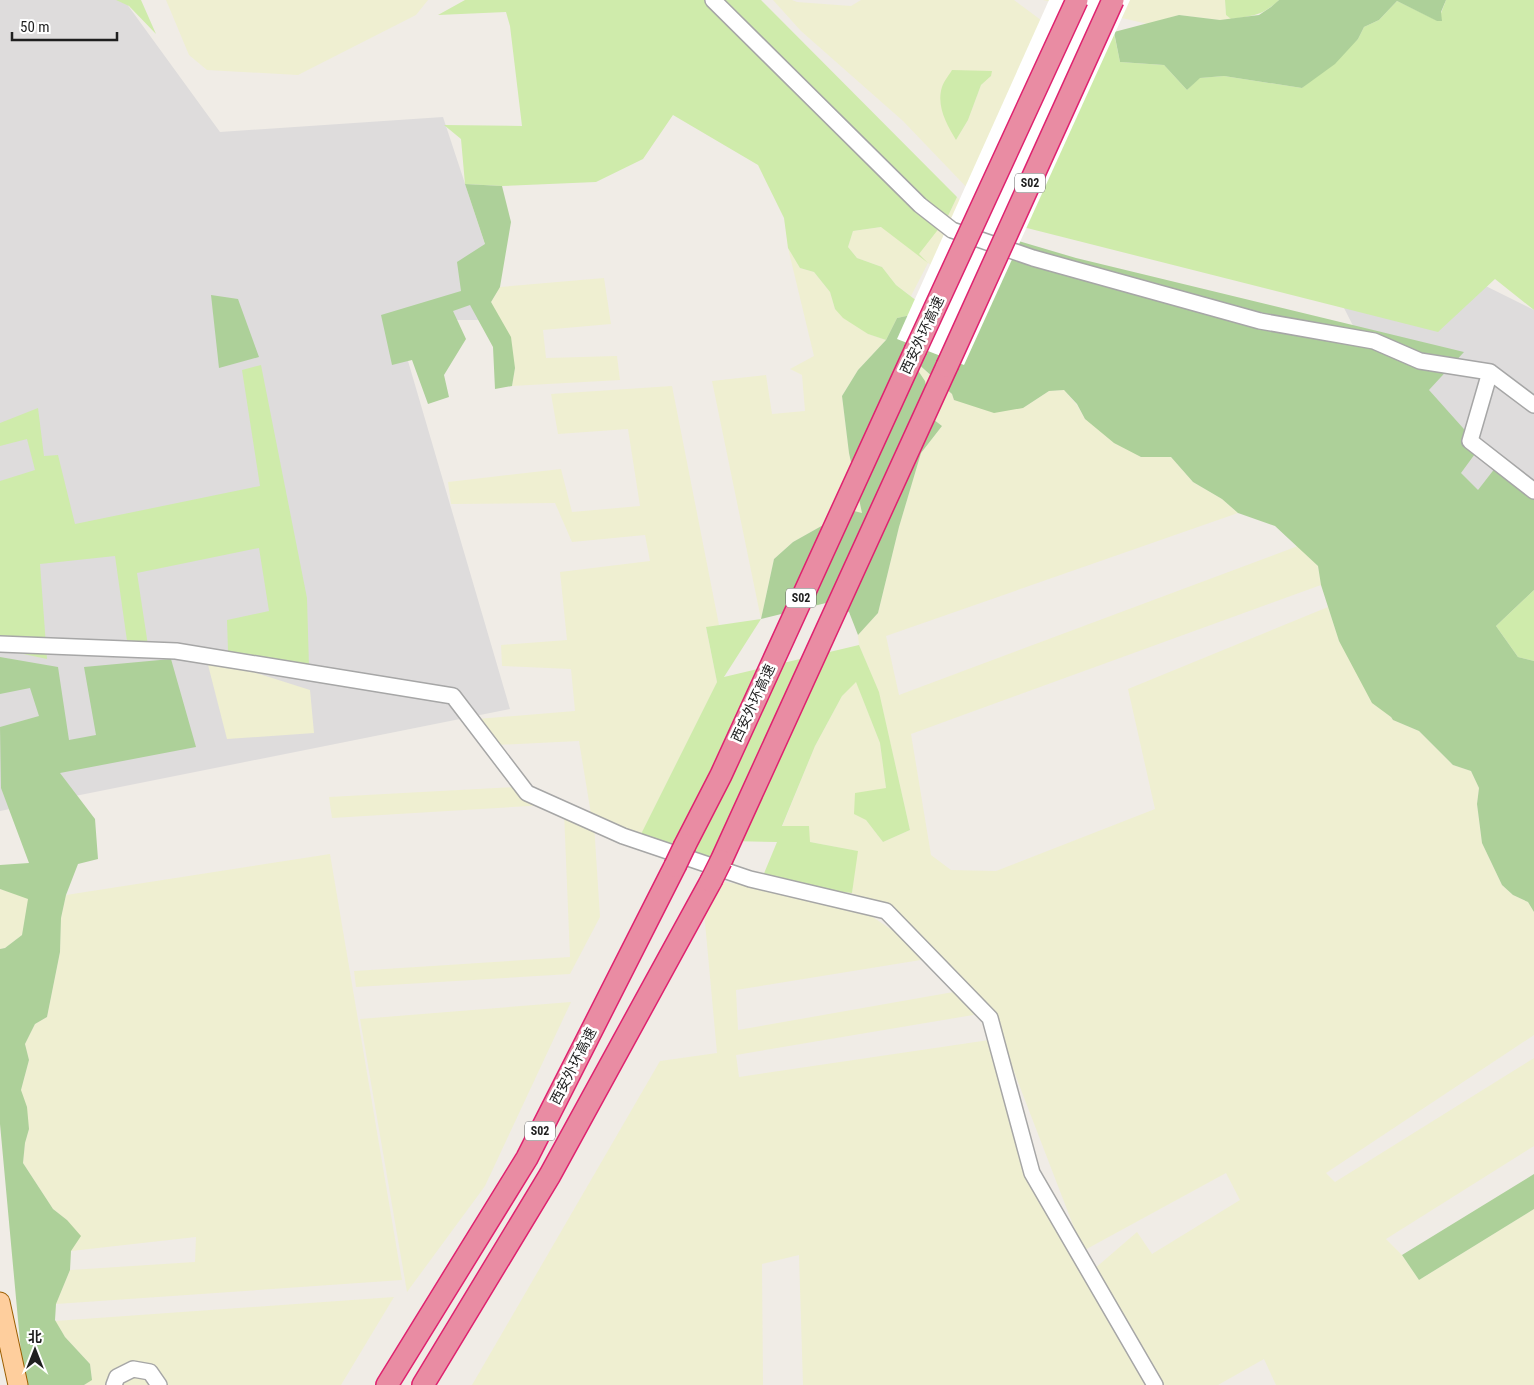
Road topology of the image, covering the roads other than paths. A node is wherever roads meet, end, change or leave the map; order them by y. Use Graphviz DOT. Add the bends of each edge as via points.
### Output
graph roads {
  1 [pos="713,0"];
  2 [pos="1077,0"];
  3 [pos="1113,0"];
  4 [pos="1490,372"];
  5 [pos="1534,405"];
  6 [pos="1534,491"];
  7 [pos="0,644"];
  8 [pos="0,1302"];
  9 [pos="18,1385"];
  10 [pos="114,1385"];
  11 [pos="159,1385"];
  12 [pos="387,1385"];
  13 [pos="423,1385"];
  14 [pos="1155,1385"];
  1 -- 4 [label="street" via="920,205 952,230 1033,258 1260,321 1374,341 1420,361"];
  2 -- 12 [label="highway, 西安外环高速 / S02, bridge" via="721,775 527,1158"];
  3 -- 13 [label="highway, S02, bridge" via="711,882 550,1175"];
  4 -- 5 [label="street"];
  4 -- 6 [label="street" via="1470,441"];
  7 -- 14 [label="street" via="176,651 452,696 527,793 623,836 750,879 886,911 990,1018 1032,1173"];
  8 -- 9 [label="main road"];
  10 -- 11 [label="street" via="117,1377 133,1370 150,1372"];
}
